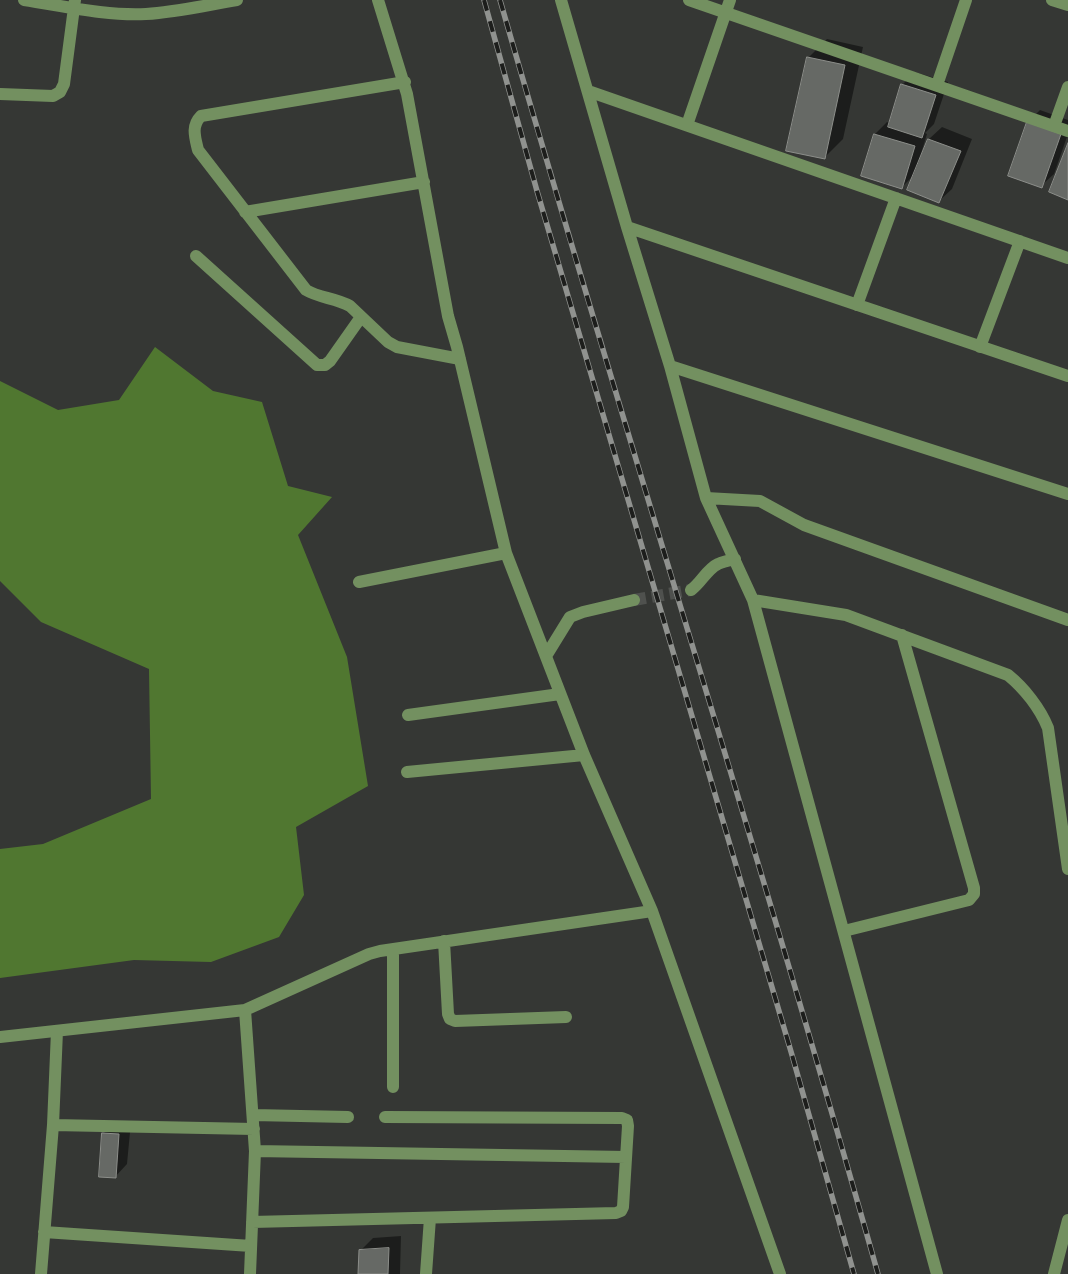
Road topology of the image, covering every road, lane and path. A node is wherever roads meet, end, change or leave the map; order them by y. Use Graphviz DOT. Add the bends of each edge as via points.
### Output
graph roads {
  1 [pos="24,0"];
  2 [pos="237,0"];
  3 [pos="378,0"];
  4 [pos="561,0"];
  5 [pos="689,0"];
  6 [pos="730,0"];
  7 [pos="966,0"];
  8 [pos="1052,0"];
  9 [pos="74,4"];
  10 [pos="1068,5"];
  11 [pos="725,12"];
  12 [pos="405,82"];
  13 [pos="937,86"];
  14 [pos="1068,87"];
  15 [pos="588,91"];
  16 [pos="0,94"];
  17 [pos="686,125"];
  18 [pos="1054,126"];
  19 [pos="1068,131"];
  20 [pos="424,182"];
  21 [pos="896,198"];
  22 [pos="245,212"];
  23 [pos="627,227"];
  24 [pos="1020,241"];
  25 [pos="196,256"];
  26 [pos="1068,258"];
  27 [pos="857,305"];
  28 [pos="361,317"];
  29 [pos="980,347"];
  30 [pos="460,359"];
  31 [pos="670,366"];
  32 [pos="1068,376"];
  33 [pos="1068,494"];
  34 [pos="706,498"];
  35 [pos="506,553"];
  36 [pos="735,559"];
  37 [pos="359,582"];
  38 [pos="691,590"];
  39 [pos="634,600"];
  40 [pos="753,600"];
  41 [pos="1068,620"];
  42 [pos="902,635"];
  43 [pos="546,656"];
  44 [pos="560,694"];
  45 [pos="408,715"];
  46 [pos="584,755"];
  47 [pos="407,772"];
  48 [pos="1068,869"];
  49 [pos="652,912"];
  50 [pos="844,931"];
  51 [pos="444,941"];
  52 [pos="394,949"];
  53 [pos="245,1010"];
  54 [pos="566,1016"];
  55 [pos="57,1031"];
  56 [pos="0,1037"];
  57 [pos="393,1087"];
  58 [pos="253,1115"];
  59 [pos="348,1117"];
  60 [pos="385,1117"];
  61 [pos="53,1126"];
  62 [pos="254,1129"];
  63 [pos="255,1151"];
  64 [pos="626,1157"];
  65 [pos="430,1218"];
  66 [pos="1068,1220"];
  67 [pos="252,1222"];
  68 [pos="44,1232"];
  69 [pos="251,1246"];
  70 [pos="41,1274"];
  71 [pos="250,1274"];
  72 [pos="426,1274"];
  73 [pos="780,1274"];
  74 [pos="937,1274"];
  75 [pos="1054,1274"];
  1 -- 9 [label="street"];
  2 -- 9 [label="street" via="146,14"];
  3 -- 12 [label="street"];
  4 -- 15 [label="street"];
  5 -- 11 [label="street"];
  6 -- 11 [label="street"];
  7 -- 13 [label="street"];
  8 -- 10 [label="street"];
  9 -- 16 [label="street" via="64,84 60,92 53,96"];
  11 -- 13 [label="street"];
  11 -- 17 [label="street"];
  12 -- 20 [label="street"];
  12 -- 22 [label="street" via="201,116 194,131 198,150"];
  13 -- 18 [label="street"];
  14 -- 18 [label="street"];
  15 -- 17 [label="street"];
  15 -- 23 [label="street"];
  17 -- 21 [label="street"];
  18 -- 19 [label="street"];
  20 -- 22 [label="street"];
  20 -- 30 [label="street" via="448,316"];
  21 -- 24 [label="street"];
  21 -- 27 [label="street"];
  22 -- 28 [label="street" via="306,290 344,302"];
  23 -- 27 [label="street"];
  23 -- 31 [label="street"];
  24 -- 26 [label="street"];
  24 -- 29 [label="street"];
  25 -- 28 [label="street" via="316,365 330,361"];
  27 -- 29 [label="street"];
  28 -- 30 [label="street" via="397,347"];
  29 -- 32 [label="street"];
  30 -- 35 [label="street"];
  31 -- 33 [label="street"];
  31 -- 34 [label="street"];
  34 -- 36 [label="street"];
  34 -- 41 [label="street" via="760,501 804,525"];
  35 -- 37 [label="street"];
  35 -- 43 [label="street"];
  36 -- 38 [label="street" via="717,564"];
  36 -- 40 [label="street"];
  39 -- 43 [label="street" via="570,617"];
  40 -- 42 [label="street" via="846,615"];
  40 -- 50 [label="street"];
  42 -- 48 [label="street" via="1008,675 1018,683 1044,718"];
  42 -- 50 [label="street" via="974,894 969,900"];
  43 -- 44 [label="street"];
  44 -- 45 [label="street"];
  44 -- 46 [label="street"];
  46 -- 47 [label="street"];
  46 -- 49 [label="street"];
  49 -- 51 [label="street"];
  49 -- 73 [label="street"];
  50 -- 74 [label="street"];
  51 -- 52 [label="street"];
  51 -- 54 [label="street" via="450,1019"];
  52 -- 53 [label="street" via="369,954"];
  52 -- 57 [label="street"];
  53 -- 55 [label="street"];
  53 -- 58 [label="street"];
  55 -- 56 [label="street"];
  55 -- 61 [label="street"];
  58 -- 59 [label="street"];
  58 -- 62 [label="street"];
  60 -- 64 [label="street" via="622,1118 627,1120 628,1126"];
  61 -- 62 [label="street"];
  61 -- 68 [label="street"];
  62 -- 63 [label="street"];
  63 -- 64 [label="street"];
  63 -- 67 [label="street"];
  64 -- 65 [label="street" via="623,1207 616,1213"];
  65 -- 67 [label="street"];
  65 -- 72 [label="street"];
  66 -- 75 [label="street"];
  67 -- 69 [label="street"];
  68 -- 69 [label="street"];
  68 -- 70 [label="street"];
  69 -- 71 [label="street"];
}
